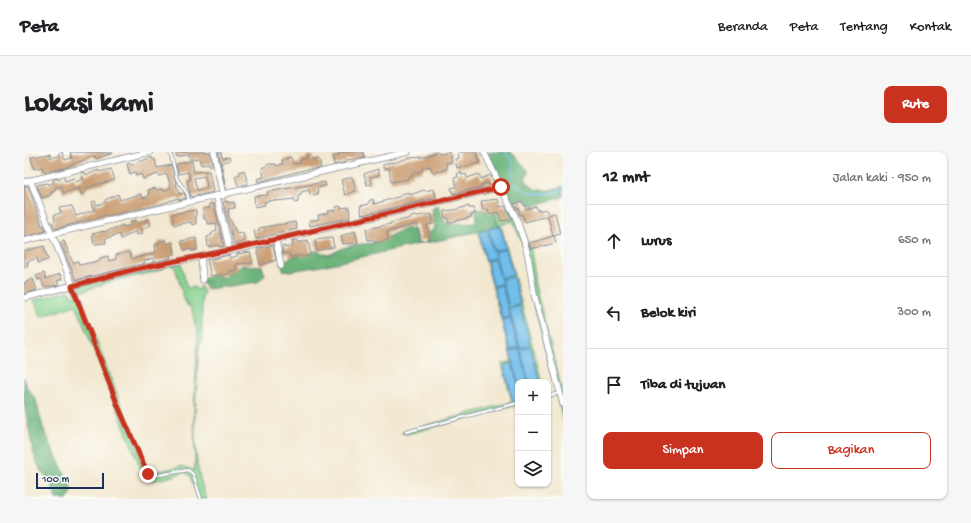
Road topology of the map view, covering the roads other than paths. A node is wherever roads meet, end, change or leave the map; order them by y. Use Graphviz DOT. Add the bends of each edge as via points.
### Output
graph roads {
  1 [pos="150,152"];
  2 [pos="170,152"];
  3 [pos="214,152"];
  4 [pos="408,152"];
  5 [pos="484,152"];
  6 [pos="30,180"];
  7 [pos="24,182"];
  8 [pos="501,187"];
  9 [pos="220,196"];
  10 [pos="190,202"];
  11 [pos="52,234"];
  12 [pos="276,240"];
  13 [pos="24,241"];
  14 [pos="230,250"];
  15 [pos="201,256"];
  16 [pos="281,266"];
  17 [pos="203,280"];
  18 [pos="72,286"];
  19 [pos="24,298"];
  20 [pos="560,393"];
  21 [pos="551,395"];
  22 [pos="515,404"];
  23 [pos="563,404"];
  24 [pos="406,432"];
  25 [pos="201,499"];
  1 -- 6 [label="street"];
  2 -- 10 [label="lane" via="177,179"];
  3 -- 9 [label="street"];
  4 -- 9 [label="street"];
  5 -- 8 [label="street"];
  6 -- 7 [label="street"];
  6 -- 11 [label="street"];
  8 -- 12 [label="street"];
  8 -- 20 [label="street" via="524,241 534,294"];
  9 -- 10 [label="street"];
  9 -- 14 [label="street"];
  10 -- 11 [label="street"];
  11 -- 13 [label="street"];
  11 -- 18 [label="street"];
  12 -- 14 [label="street"];
  12 -- 16 [label="street"];
  14 -- 15 [label="street"];
  15 -- 17 [label="street"];
  15 -- 18 [label="street"];
  18 -- 19 [label="street"];
  18 -- 25 [label="lane" via="146,472 153,476 188,470 193,474"];
  20 -- 21 [label="lane"];
  20 -- 23 [label="street"];
  22 -- 24 [label="lane"];
}
